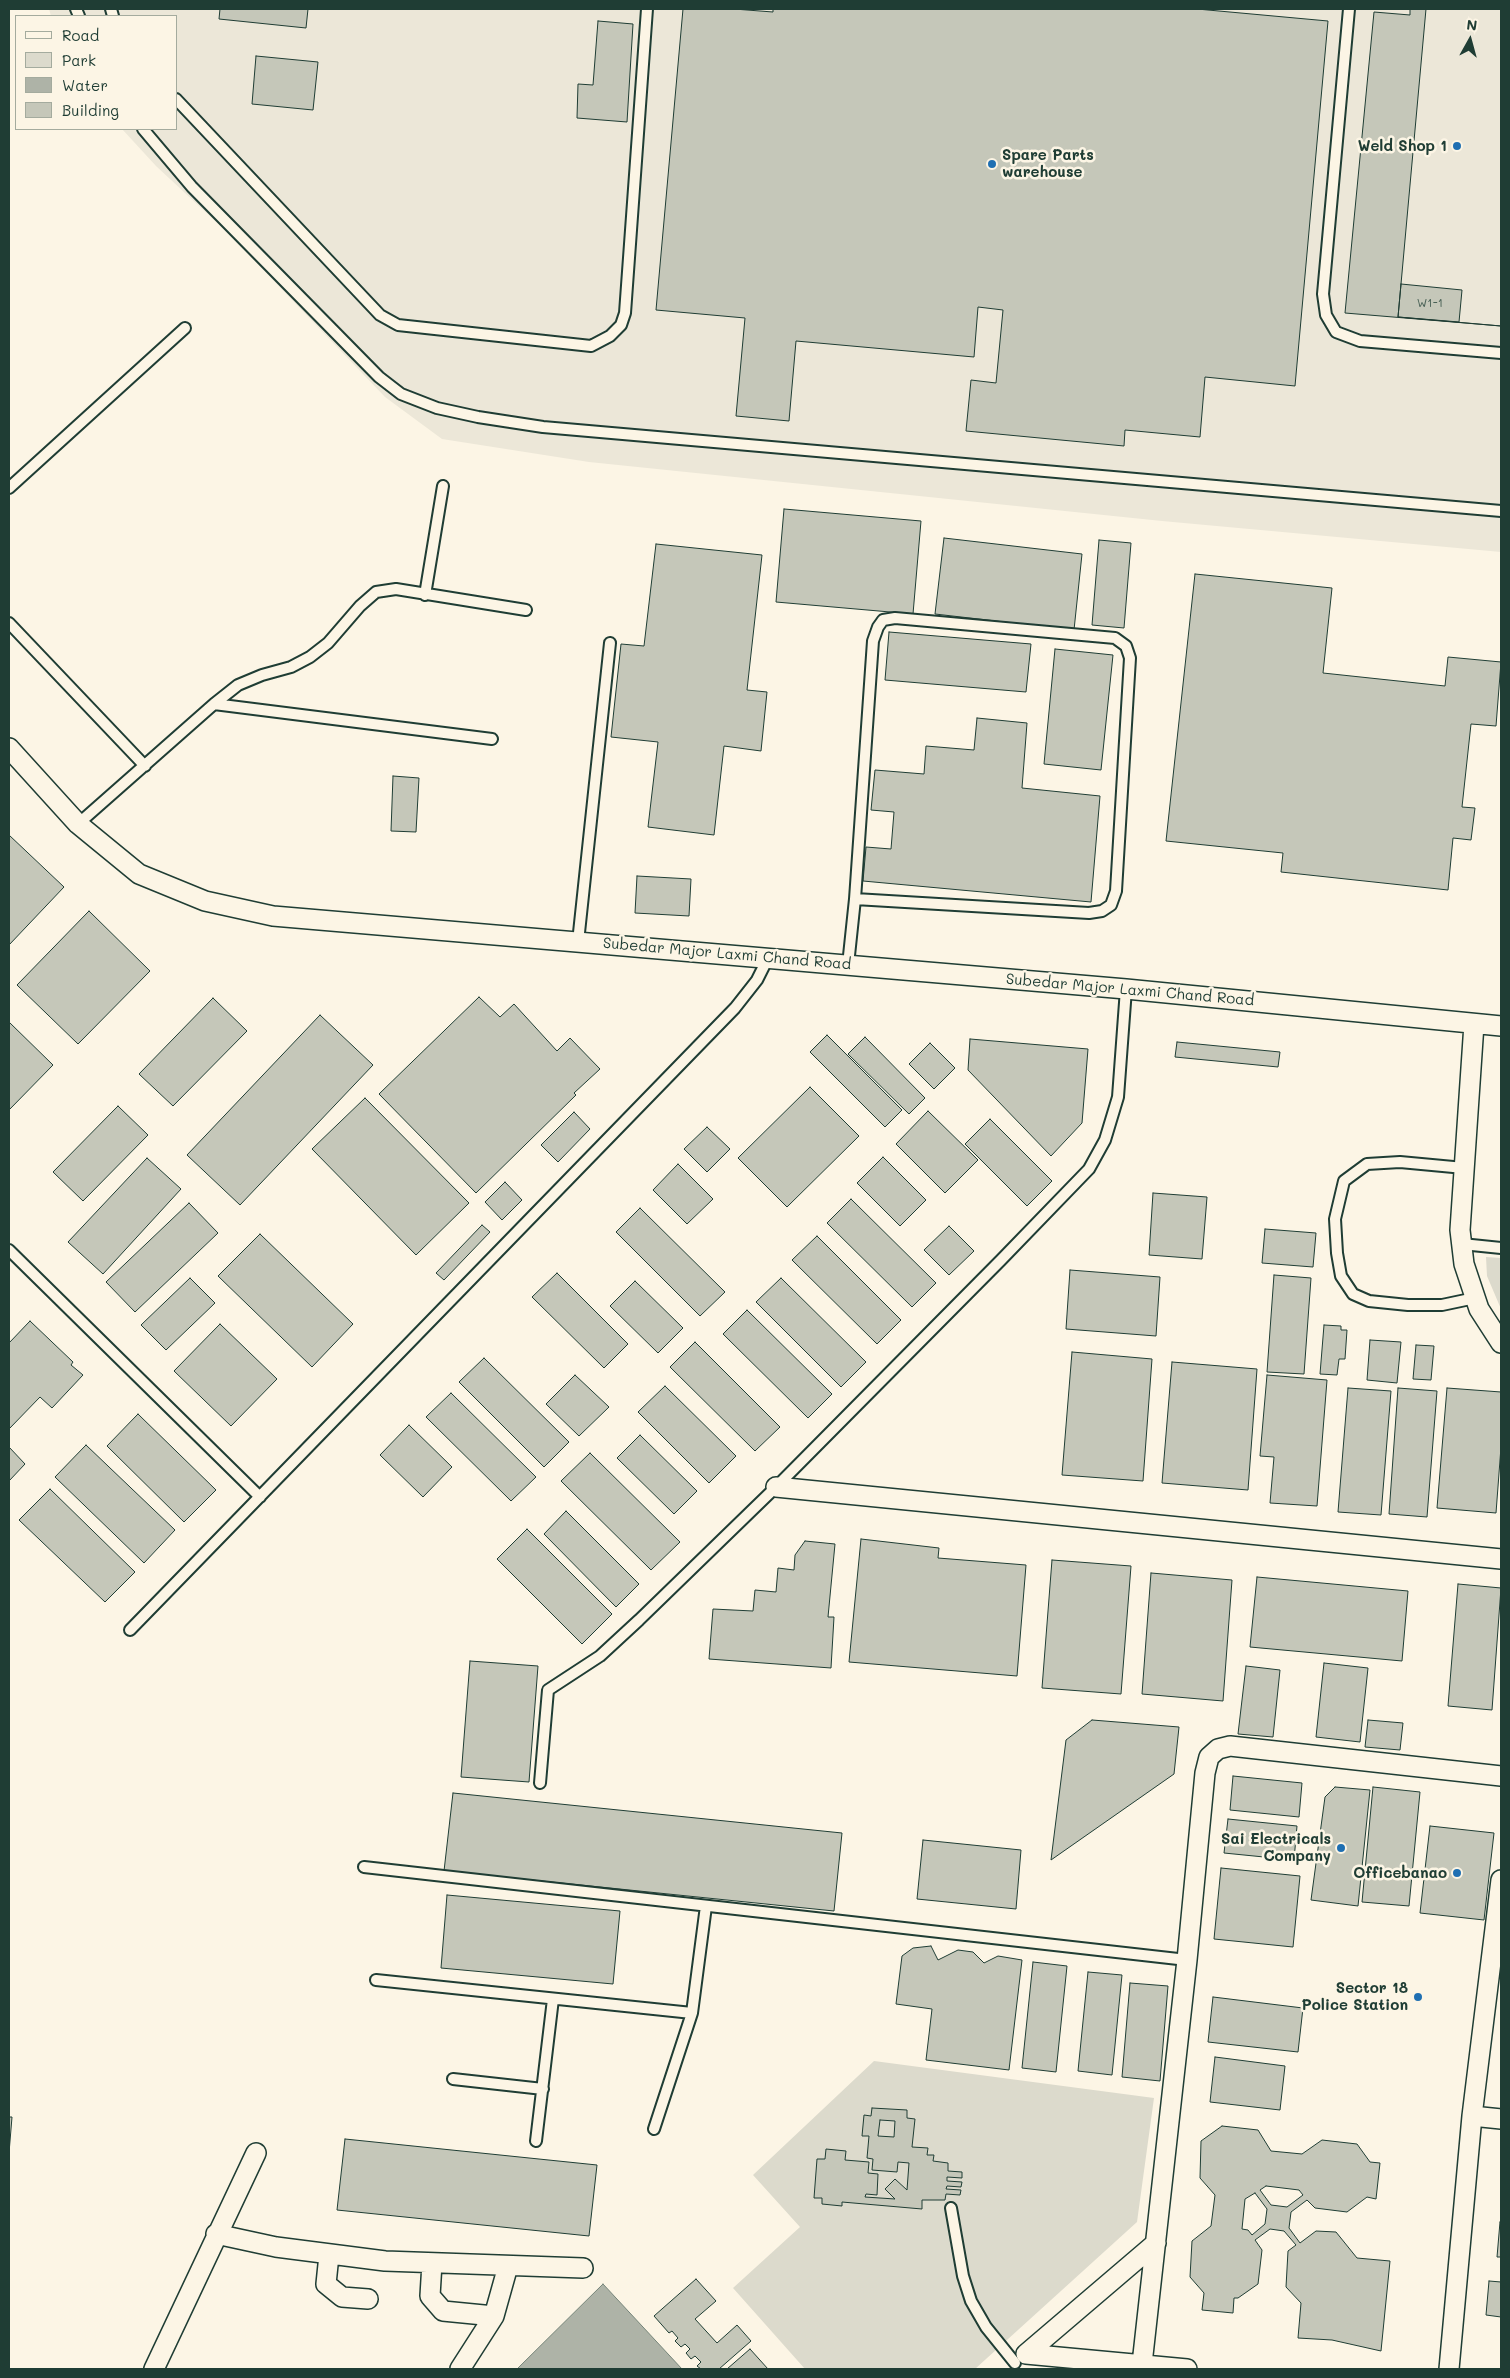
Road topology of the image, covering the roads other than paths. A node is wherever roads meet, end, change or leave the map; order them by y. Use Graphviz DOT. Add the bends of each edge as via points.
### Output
graph roads {
  1 [pos="647,9"];
  2 [pos="1349,9"];
  3 [pos="178,101"];
  4 [pos="144,130"];
  5 [pos="185,328"];
  6 [pos="1501,354"];
  7 [pos="444,486"];
  8 [pos="9,488"];
  9 [pos="1501,511"];
  10 [pos="425,594"];
  11 [pos="526,610"];
  12 [pos="9,622"];
  13 [pos="610,642"];
  14 [pos="214,704"];
  15 [pos="492,739"];
  16 [pos="9,748"];
  17 [pos="145,766"];
  18 [pos="78,824"];
  19 [pos="855,898"];
  20 [pos="578,942"];
  21 [pos="768,958"];
  22 [pos="848,965"];
  23 [pos="1126,989"];
  24 [pos="1474,1024"];
  25 [pos="1501,1026"];
  26 [pos="1464,1168"];
  27 [pos="1462,1244"];
  28 [pos="1501,1248"];
  29 [pos="11,1256"];
  30 [pos="1475,1298"];
  31 [pos="1501,1343"];
  32 [pos="776,1487"];
  33 [pos="260,1497"];
  34 [pos="1501,1559"];
  35 [pos="130,1630"];
  36 [pos="1501,1776"];
  37 [pos="540,1783"];
  38 [pos="364,1867"];
  39 [pos="1501,1880"];
  40 [pos="706,1906"];
  41 [pos="1187,1960"];
  42 [pos="376,1980"];
  43 [pos="553,1999"];
  44 [pos="692,2013"];
  45 [pos="453,2078"];
  46 [pos="543,2089"];
  47 [pos="1472,2116"];
  48 [pos="1501,2119"];
  49 [pos="654,2129"];
  50 [pos="536,2141"];
  51 [pos="256,2154"];
  52 [pos="951,2208"];
  53 [pos="216,2234"];
  54 [pos="1156,2243"];
  55 [pos="329,2255"];
  56 [pos="432,2263"];
  57 [pos="508,2266"];
  58 [pos="583,2268"];
  59 [pos="368,2299"];
  60 [pos="494,2316"];
  61 [pos="1016,2362"];
  62 [pos="1142,2364"];
  63 [pos="154,2369"];
  64 [pos="460,2369"];
  65 [pos="1188,2369"];
  66 [pos="1449,2369"];
  1 -- 3 [label="lane" via="625,313 621,325 610,336 591,346 398,325 380,315"];
  2 -- 6 [label="lane" via="1323,294 1326,315 1336,332 1360,341"];
  4 -- 9 [label="lane" via="192,187 380,377 400,394 437,408 543,427"];
  5 -- 8 [label="lane"];
  7 -- 10 [label="lane"];
  10 -- 11 [label="lane"];
  10 -- 14 [label="lane" via="396,589 376,592 328,643 310,657 238,686"];
  12 -- 17 [label="lane"];
  13 -- 20 [label="lane"];
  14 -- 15 [label="lane"];
  14 -- 17 [label="lane"];
  16 -- 18 [label="street, Subedar Major Laxmi Chand Road"];
  17 -- 18 [label="lane"];
  18 -- 20 [label="street, Subedar Major Laxmi Chand Road" via="139,874 205,901 273,916"];
  19 -- 19 [label="lane" via="873,641 883,620 896,618 1115,638 1126,646 1130,658 1116,891 1111,905 1102,911 1089,913"];
  19 -- 22 [label="lane"];
  20 -- 21 [label="street, Subedar Major Laxmi Chand Road"];
  21 -- 22 [label="street, Subedar Major Laxmi Chand Road"];
  21 -- 33 [label="lane" via="757,980 735,1008"];
  22 -- 23 [label="street, Subedar Major Laxmi Chand Road"];
  23 -- 24 [label="street, Subedar Major Laxmi Chand Road"];
  23 -- 32 [label="lane" via="1118,1098 1105,1140 1089,1169"];
  24 -- 25 [label="street, Subedar Major Laxmi Chand Road"];
  24 -- 26 [label="street"];
  26 -- 27 [label="street"];
  26 -- 30 [label="lane" via="1400,1162 1367,1164 1344,1181 1335,1219 1337,1253 1341,1276 1353,1294 1369,1301 1442,1305"];
  27 -- 28 [label="lane"];
  27 -- 30 [label="street" via="1464,1264"];
  29 -- 33 [label="lane"];
  30 -- 31 [label="street"];
  32 -- 34 [label="street"];
  32 -- 37 [label="lane" via="600,1656 548,1690"];
  33 -- 35 [label="lane"];
  36 -- 41 [label="street" via="1230,1746 1218,1749 1209,1757 1205,1772"];
  38 -- 40 [label="lane"];
  39 -- 47 [label="street"];
  40 -- 41 [label="lane"];
  40 -- 44 [label="lane"];
  41 -- 54 [label="street"];
  42 -- 43 [label="lane"];
  43 -- 44 [label="lane"];
  43 -- 46 [label="lane"];
  44 -- 49 [label="lane"];
  45 -- 46 [label="lane"];
  46 -- 50 [label="lane"];
  47 -- 48 [label="street"];
  47 -- 66 [label="street"];
  51 -- 53 [label="street"];
  52 -- 61 [label="lane" via="963,2276 971,2301 986,2327"];
  53 -- 55 [label="street"];
  53 -- 63 [label="street"];
  54 -- 61 [label="street"];
  54 -- 62 [label="street"];
  55 -- 56 [label="street" via="385,2262"];
  55 -- 59 [label="street" via="326,2284 342,2297"];
  56 -- 57 [label="street"];
  56 -- 60 [label="street" via="430,2296 442,2311"];
  57 -- 58 [label="street"];
  57 -- 60 [label="street"];
  60 -- 64 [label="street"];
  61 -- 62 [label="street"];
  62 -- 65 [label="street"];
}
